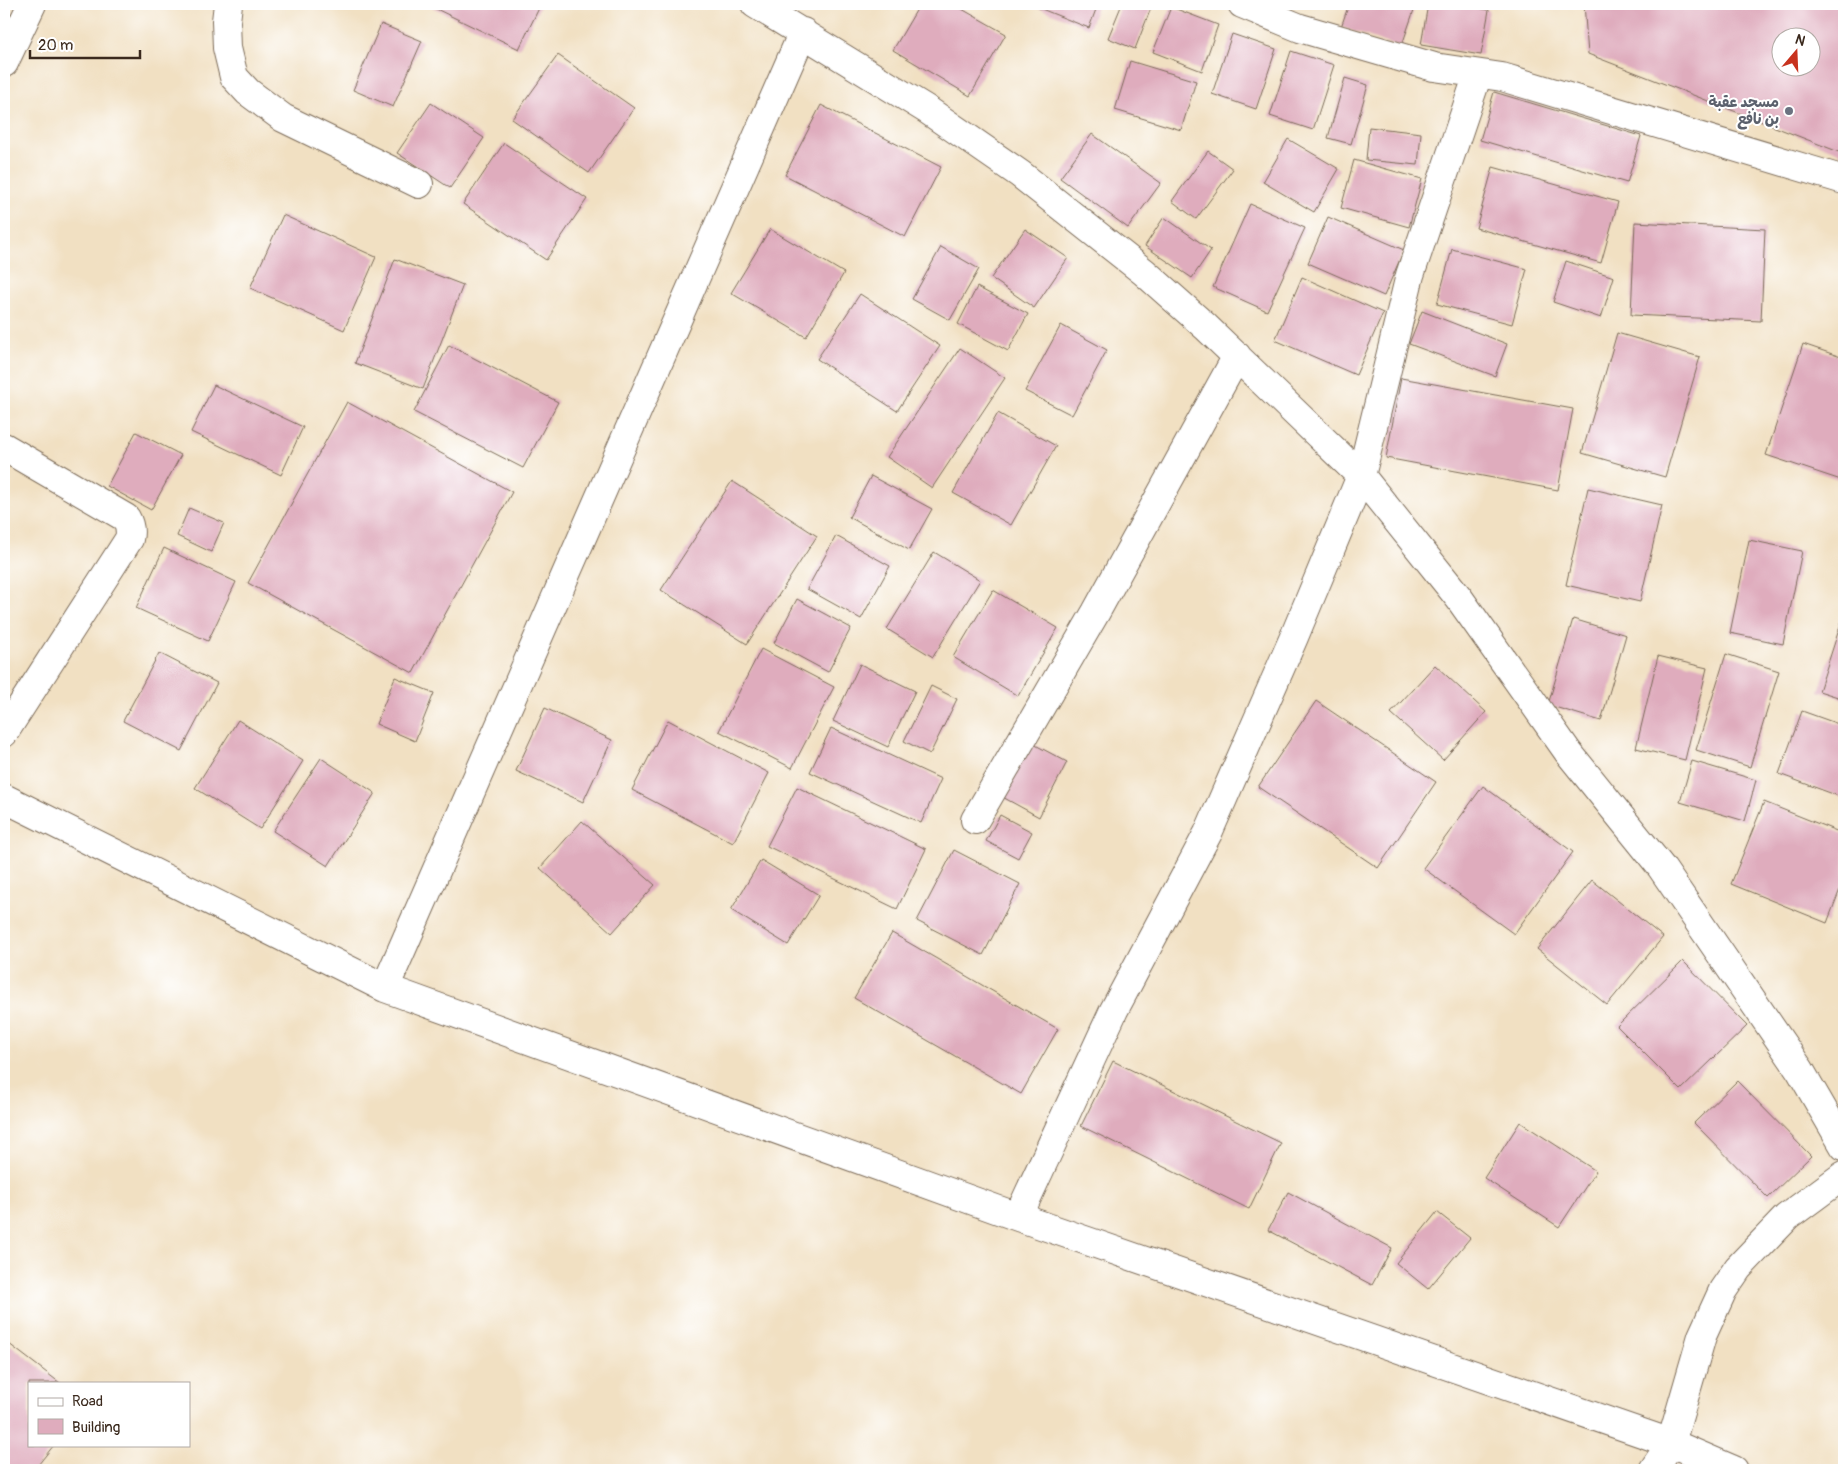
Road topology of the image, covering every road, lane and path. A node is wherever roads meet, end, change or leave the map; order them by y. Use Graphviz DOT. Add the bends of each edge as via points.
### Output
graph roads {
  1 [pos="32,4"];
  2 [pos="228,4"];
  3 [pos="755,4"];
  4 [pos="1242,4"];
  5 [pos="803,32"];
  6 [pos="4,63"];
  7 [pos="1478,74"];
  8 [pos="1844,180"];
  9 [pos="419,184"];
  10 [pos="1237,356"];
  11 [pos="4,447"];
  12 [pos="1361,476"];
  13 [pos="4,733"];
  14 [pos="4,798"];
  15 [pos="975,820"];
  16 [pos="385,988"];
  17 [pos="1844,1146"];
  18 [pos="1844,1175"];
  19 [pos="1018,1216"];
  20 [pos="1671,1443"];
  21 [pos="1653,1470"];
  22 [pos="1734,1470"];
  1 -- 6 [label="street"];
  2 -- 9 [label="street" via="227,48 234,77 248,92 283,118"];
  3 -- 5 [label="street"];
  4 -- 7 [label="street" via="1300,28 1434,67"];
  5 -- 10 [label="street" via="926,109 1020,174 1144,272"];
  5 -- 16 [label="street"];
  7 -- 8 [label="street" via="1502,77"];
  7 -- 12 [label="street" via="1410,275"];
  10 -- 12 [label="street"];
  10 -- 15 [label="street" via="1096,612"];
  11 -- 13 [label="street" via="126,518 131,533"];
  12 -- 17 [label="street" via="1459,598 1568,752 1661,867 1800,1070"];
  12 -- 19 [label="street" via="1208,834 1114,1010"];
  14 -- 16 [label="street"];
  16 -- 19 [label="street"];
  18 -- 20 [label="street" via="1787,1218 1738,1268 1723,1290 1702,1336"];
  19 -- 20 [label="street"];
  20 -- 21 [label="street"];
  20 -- 22 [label="street"];
}
